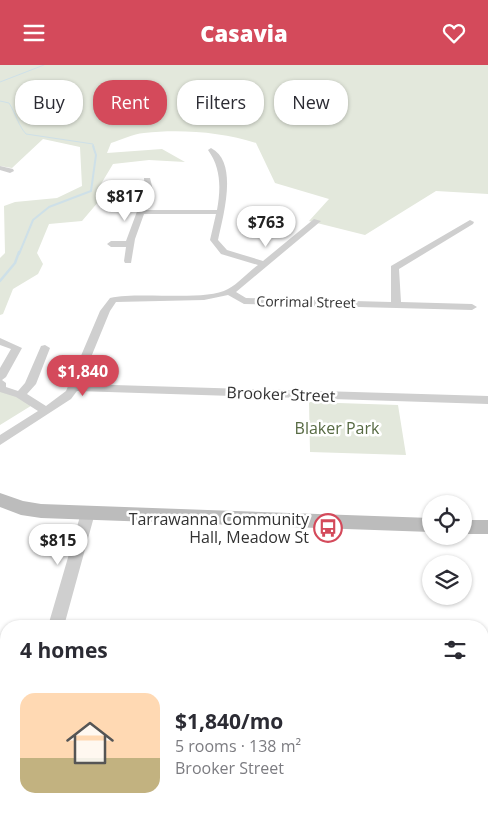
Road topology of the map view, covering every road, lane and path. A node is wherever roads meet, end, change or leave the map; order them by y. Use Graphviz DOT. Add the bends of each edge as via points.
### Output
graph roads {
  1 [pos="211,150"];
  2 [pos="0,168"];
  3 [pos="10,171"];
  4 [pos="147,181"];
  5 [pos="141,211"];
  6 [pos="219,212"];
  7 [pos="317,221"];
  8 [pos="470,223"];
  9 [pos="111,244"];
  10 [pos="130,244"];
  11 [pos="128,261"];
  12 [pos="265,264"];
  13 [pos="230,292"];
  14 [pos="396,304"];
  15 [pos="472,307"];
  16 [pos="0,341"];
  17 [pos="45,348"];
  18 [pos="0,377"];
  19 [pos="0,383"];
  20 [pos="74,387"];
  21 [pos="20,395"];
  22 [pos="488,400"];
  23 [pos="46,411"];
  24 [pos="0,441"];
  25 [pos="0,500"];
  26 [pos="88,513"];
  27 [pos="422,525"];
  28 [pos="472,527"];
  29 [pos="488,527"];
  30 [pos="58,620"];
  1 -- 6 [label="street" via="219,162 224,181"];
  2 -- 3 [label="street"];
  4 -- 5 [label="street" via="149,190"];
  5 -- 6 [label="street"];
  5 -- 10 [label="street"];
  6 -- 12 [label="street" via="214,240 224,252"];
  7 -- 12 [label="street"];
  8 -- 14 [label="street" via="394,269"];
  9 -- 10 [label="street"];
  10 -- 11 [label="street"];
  12 -- 13 [label="street"];
  13 -- 14 [label="street, Corrimal Street" via="244,301"];
  13 -- 20 [label="street" via="204,297 132,297 114,301 105,311"];
  14 -- 15 [label="street, Corrimal Street"];
  16 -- 18 [label="street" via="17,348"];
  17 -- 21 [label="street" via="30,384"];
  19 -- 21 [label="street" via="1,389"];
  20 -- 22 [label="street, Brooker Street"];
  20 -- 23 [label="street" via="67,397"];
  21 -- 23 [label="street"];
  23 -- 24 [label="street"];
  25 -- 26 [label="main road" via="33,510"];
  26 -- 27 [label="main road"];
  26 -- 30 [label="street"];
  28 -- 29 [label="main road"];
}
